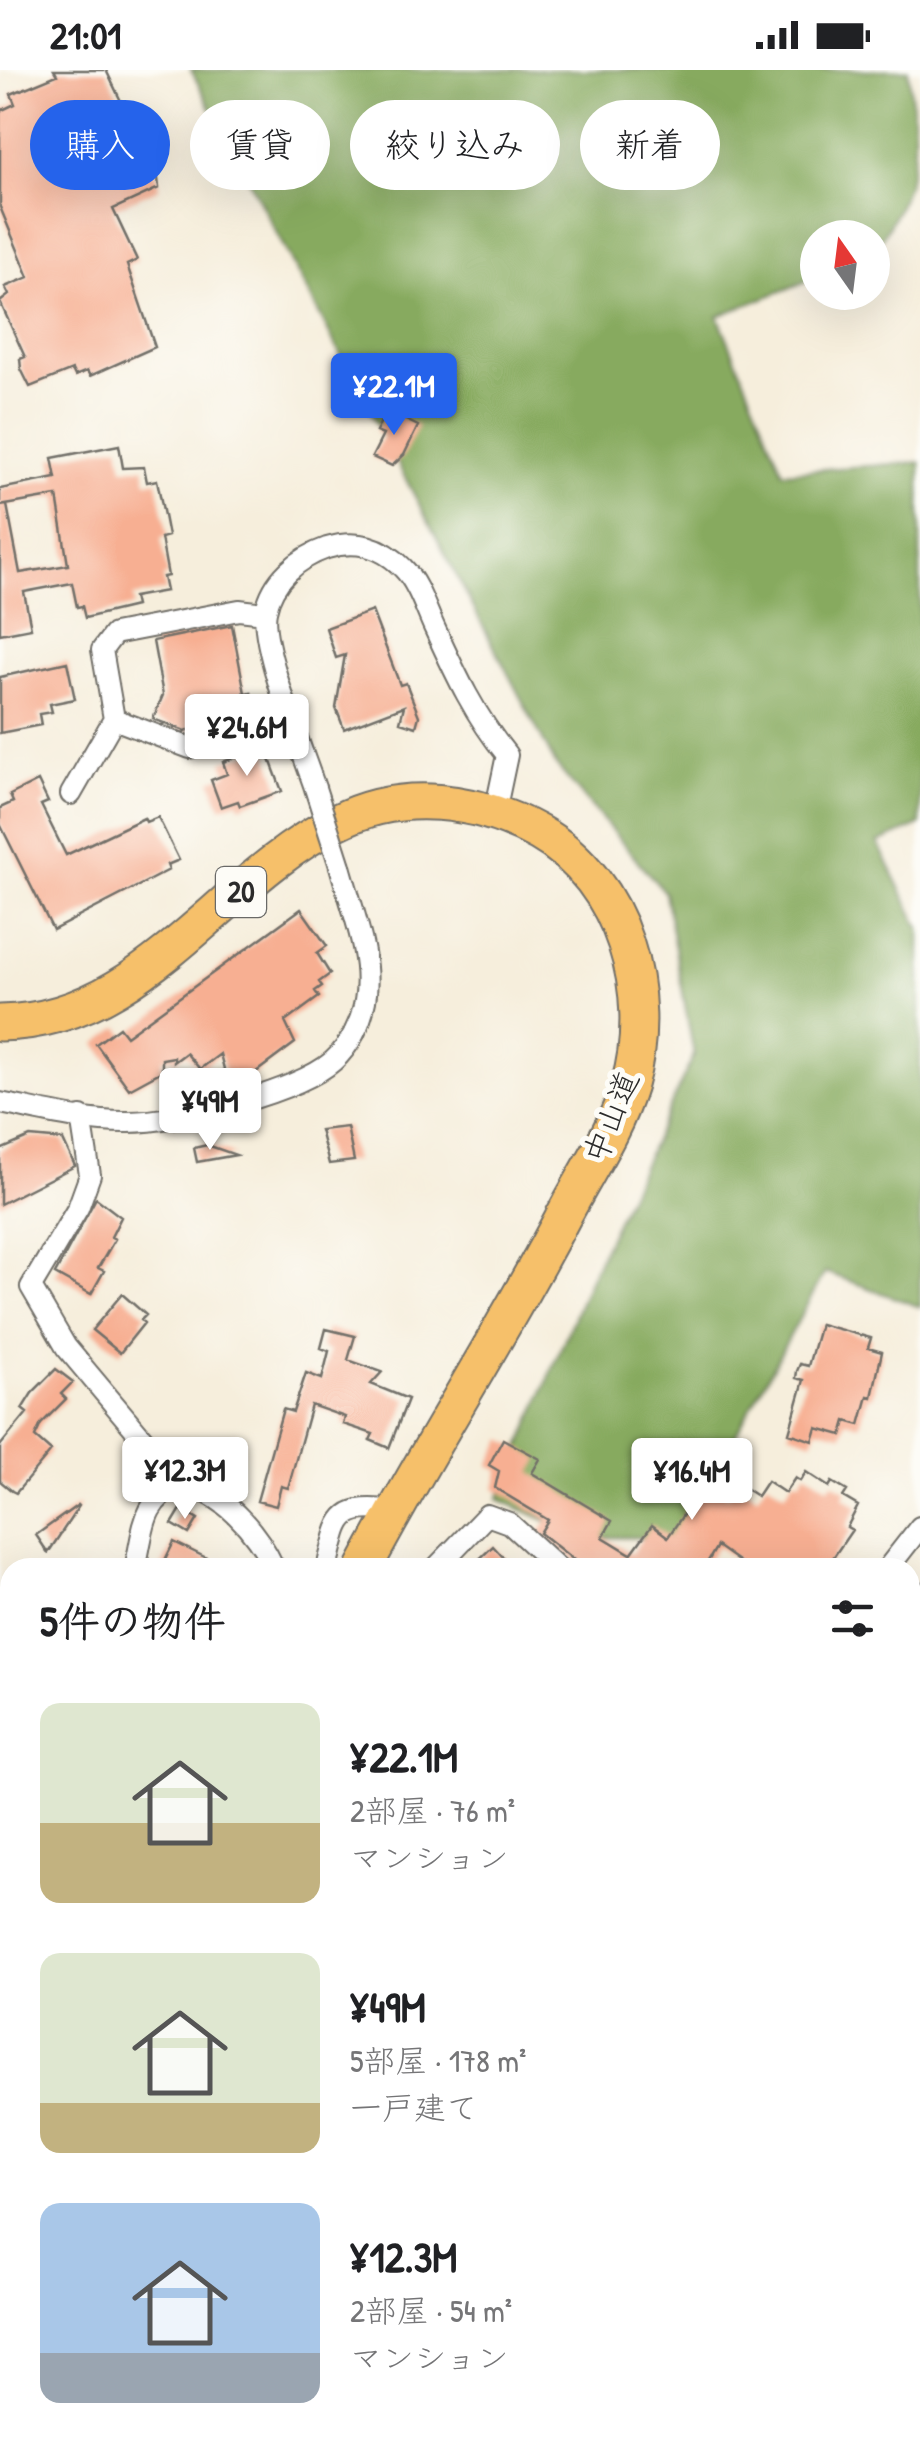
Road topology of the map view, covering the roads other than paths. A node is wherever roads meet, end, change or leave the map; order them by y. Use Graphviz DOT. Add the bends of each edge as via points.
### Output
graph roads {
  1 [pos="265,612"];
  2 [pos="292,714"];
  3 [pos="114,719"];
  4 [pos="71,794"];
  5 [pos="495,812"];
  6 [pos="0,1023"];
  7 [pos="0,1103"];
  8 [pos="81,1117"];
  9 [pos="180,1483"];
  10 [pos="394,1510"];
  11 [pos="920,1527"];
  12 [pos="137,1558"];
  13 [pos="268,1558"];
  14 [pos="329,1558"];
  15 [pos="369,1558"];
  16 [pos="446,1558"];
  17 [pos="547,1558"];
  18 [pos="896,1558"];
  1 -- 2 [label="street"];
  1 -- 3 [label="street" via="239,610 114,634 102,650"];
  1 -- 5 [label="street" via="278,583 300,559 357,543 385,550 407,572 477,718 507,755"];
  2 -- 3 [label="street" via="190,748"];
  2 -- 8 [label="street, bridge" via="365,958 366,998 356,1031 332,1062 285,1086 186,1116 128,1122"];
  3 -- 4 [label="street"];
  5 -- 6 [label="highway, 中山道 / 20" via="420,801 354,814 306,840 110,994 51,1018"];
  5 -- 10 [label="highway, 中山道 / 20" via="554,842 606,900 636,978 639,1031 629,1086 606,1140"];
  7 -- 8 [label="street"];
  8 -- 9 [label="street" via="90,1175 31,1286 66,1347"];
  9 -- 12 [label="street" via="147,1510"];
  9 -- 13 [label="street" via="200,1487 245,1522"];
  10 -- 14 [label="street" via="363,1506 348,1512 335,1529"];
  10 -- 15 [label="highway, 中山道 / 20"];
  11 -- 18 [label="street"];
  16 -- 17 [label="street" via="487,1515 510,1523"];
}
